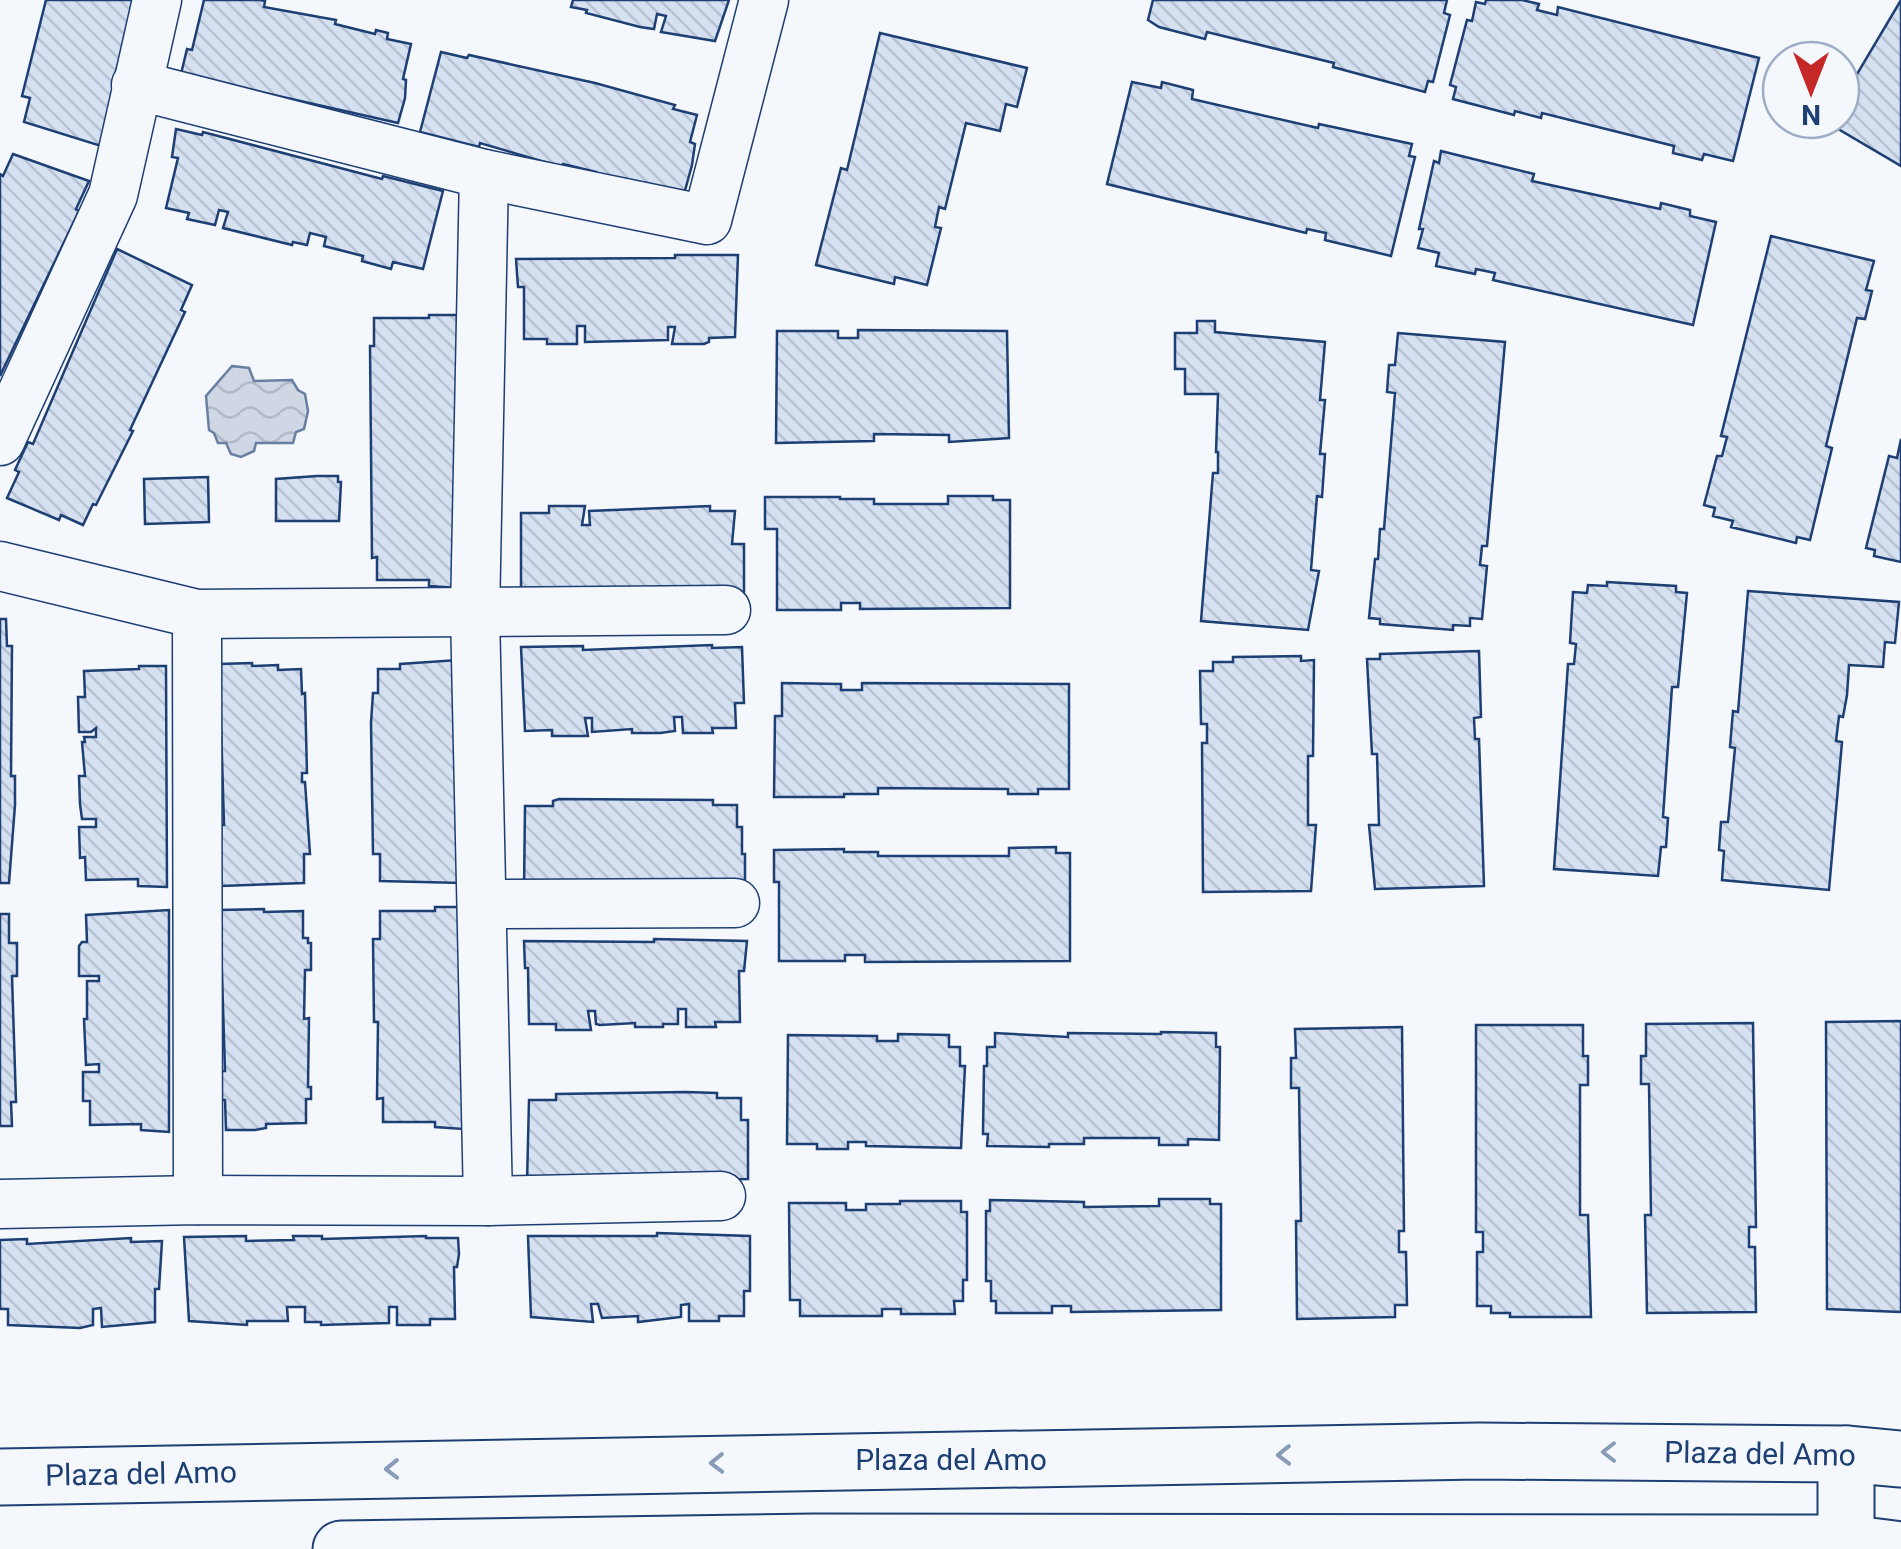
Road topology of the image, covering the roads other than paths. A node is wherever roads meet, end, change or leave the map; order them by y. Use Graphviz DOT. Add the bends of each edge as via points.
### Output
graph roads {
  1 [pos="157,0"];
  2 [pos="764,0"];
  3 [pos="136,85"];
  4 [pos="484,174"];
  5 [pos="0,441"];
  6 [pos="0,566"];
  7 [pos="726,610"];
  8 [pos="476,613"];
  9 [pos="197,614"];
  10 [pos="482,904"];
  11 [pos="736,904"];
  12 [pos="721,1196"];
  13 [pos="198,1200"];
  14 [pos="488,1201"];
  15 [pos="0,1204"];
  16 [pos="1846,1454"];
  17 [pos="1901,1459"];
  18 [pos="814,1461"];
  19 [pos="0,1477"];
  20 [pos="814,1542"];
  21 [pos="1870,1546"];
  22 [pos="341,1549"];
  1 -- 3 [label="street"];
  2 -- 4 [label="street" via="707,220"];
  3 -- 4 [label="street"];
  3 -- 5 [label="street" via="113,195"];
  4 -- 8 [label="street"];
  6 -- 9 [label="street"];
  7 -- 8 [label="street"];
  8 -- 9 [label="street"];
  8 -- 10 [label="street"];
  9 -- 13 [label="street"];
  10 -- 11 [label="street"];
  10 -- 14 [label="street"];
  12 -- 14 [label="street"];
  13 -- 14 [label="street"];
  13 -- 15 [label="street"];
  16 -- 17 [label="main road, Plaza del Amo"];
  16 -- 18 [label="main road, Plaza del Amo, one-way" via="1479,1451"];
  16 -- 21 [label="main road"];
  18 -- 19 [label="main road, Plaza del Amo, one-way"];
  18 -- 20 [label="main road"];
  20 -- 21 [label="main road"];
  20 -- 22 [label="main road"];
}
